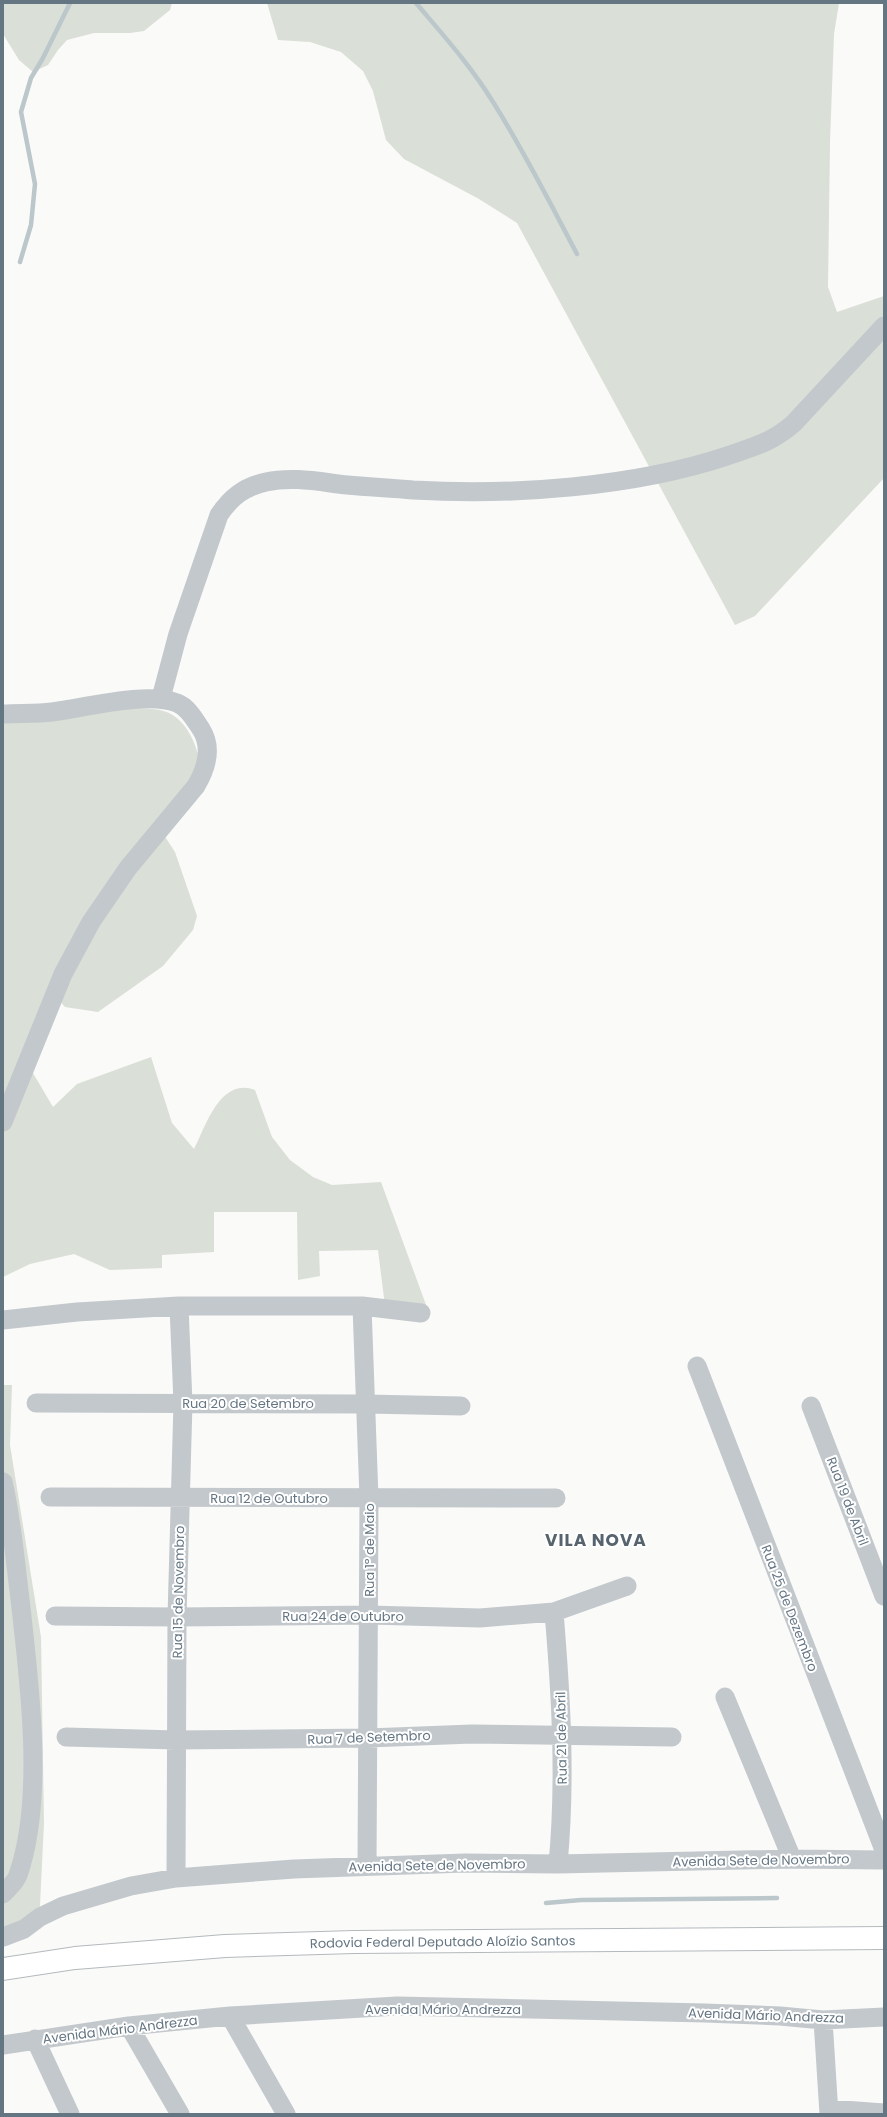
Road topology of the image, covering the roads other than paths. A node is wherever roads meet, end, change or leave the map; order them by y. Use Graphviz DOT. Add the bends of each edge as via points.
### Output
graph roads {
  1 [pos="884,326"];
  2 [pos="161,698"];
  3 [pos="3,714"];
  4 [pos="3,1122"];
  5 [pos="179,1306"];
  6 [pos="362,1306"];
  7 [pos="421,1313"];
  8 [pos="3,1320"];
  9 [pos="697,1366"];
  10 [pos="36,1403"];
  11 [pos="183,1403"];
  12 [pos="367,1404"];
  13 [pos="461,1406"];
  14 [pos="811,1406"];
  15 [pos="3,1482"];
  16 [pos="50,1497"];
  17 [pos="179,1498"];
  18 [pos="369,1498"];
  19 [pos="556,1498"];
  20 [pos="627,1586"];
  21 [pos="884,1596"];
  22 [pos="554,1612"];
  23 [pos="369,1615"];
  24 [pos="55,1616"];
  25 [pos="177,1617"];
  26 [pos="725,1697"];
  27 [pos="563,1736"];
  28 [pos="672,1737"];
  29 [pos="66,1738"];
  30 [pos="368,1738"];
  31 [pos="176,1740"];
  32 [pos="884,1850"];
  33 [pos="792,1859"];
  34 [pos="884,1860"];
  35 [pos="558,1864"];
  36 [pos="367,1866"];
  37 [pos="176,1878"];
  38 [pos="3,1894"];
  39 [pos="3,1937"];
  40 [pos="884,1938"];
  41 [pos="3,1968"];
  42 [pos="230,2016"];
  43 [pos="884,2017"];
  44 [pos="823,2020"];
  45 [pos="129,2026"];
  46 [pos="35,2039"];
  47 [pos="3,2045"];
  48 [pos="829,2111"];
  49 [pos="884,2113"];
  50 [pos="70,2114"];
  51 [pos="180,2114"];
  52 [pos="286,2114"];
  1 -- 2 [label="street" via="780,435 763,444 687,468 611,482 540,489 417,490 295,479 267,482 246,488 230,499 218,515 178,634"];
  2 -- 3 [label="street" via="51,712"];
  2 -- 4 [label="street" via="179,703 192,715 204,733 208,754 205,771 184,801 128,868 92,922 63,974"];
  5 -- 6 [label="street"];
  5 -- 8 [label="street" via="77,1312"];
  5 -- 11 [label="street, Rua 15 de Novembro"];
  6 -- 7 [label="street"];
  6 -- 12 [label="street, Rua 1º de Maio"];
  9 -- 32 [label="street, Rua 25 de Dezembro"];
  10 -- 11 [label="street, Rua 20 de Setembro"];
  11 -- 12 [label="street, Rua 20 de Setembro"];
  11 -- 17 [label="street, Rua 15 de Novembro"];
  12 -- 13 [label="street, Rua 20 de Setembro"];
  12 -- 18 [label="street, Rua 1º de Maio"];
  14 -- 21 [label="street, Rua 19 de Abril"];
  15 -- 38 [label="street" via="14,1547 28,1670 32,1770 28,1830 18,1877"];
  16 -- 17 [label="street, Rua 12 de Outubro"];
  17 -- 18 [label="street, Rua 12 de Outubro"];
  17 -- 25 [label="street, Rua 15 de Novembro"];
  18 -- 19 [label="street, Rua 12 de Outubro"];
  18 -- 23 [label="street, Rua 1º de Maio"];
  20 -- 22 [label="street, Rua 24 de Outubro"];
  22 -- 23 [label="street, Rua 24 de Outubro" via="480,1618"];
  22 -- 27 [label="street, Rua 21 de Abril"];
  23 -- 25 [label="street, Rua 24 de Outubro"];
  23 -- 30 [label="street, Rua 1º de Maio"];
  24 -- 25 [label="street, Rua 24 de Outubro"];
  25 -- 31 [label="street, Rua 15 de Novembro"];
  26 -- 33 [label="street"];
  27 -- 28 [label="street, Rua 7 de Setembro"];
  27 -- 30 [label="street, Rua 7 de Setembro" via="472,1734"];
  27 -- 35 [label="street, Rua 21 de Abril"];
  29 -- 31 [label="street, Rua 7 de Setembro"];
  30 -- 31 [label="street, Rua 7 de Setembro"];
  30 -- 36 [label="street, Rua 1º de Maio"];
  31 -- 37 [label="street, Rua 15 de Novembro"];
  33 -- 34 [label="street, Avenida Sete de Novembro"];
  33 -- 35 [label="street, Avenida Sete de Novembro"];
  35 -- 36 [label="street, Avenida Sete de Novembro"];
  36 -- 37 [label="street, Avenida Sete de Novembro"];
  37 -- 39 [label="street, Avenida Sete de Novembro" via="131,1886 63,1906 40,1917 24,1929"];
  40 -- 41 [label="highway, Rodovia Federal Deputado Aloízio Santos" via="354,1942 226,1946 75,1958"];
  42 -- 44 [label="street, Avenida Mário Andrezza" via="397,2006 705,2013"];
  42 -- 45 [label="street, Avenida Mário Andrezza"];
  42 -- 52 [label="street"];
  43 -- 44 [label="street, Avenida Mário Andrezza"];
  44 -- 48 [label="street"];
  45 -- 46 [label="street, Avenida Mário Andrezza"];
  45 -- 51 [label="street"];
  46 -- 47 [label="street, Avenida Mário Andrezza"];
  46 -- 50 [label="street"];
  48 -- 49 [label="street"];
}
